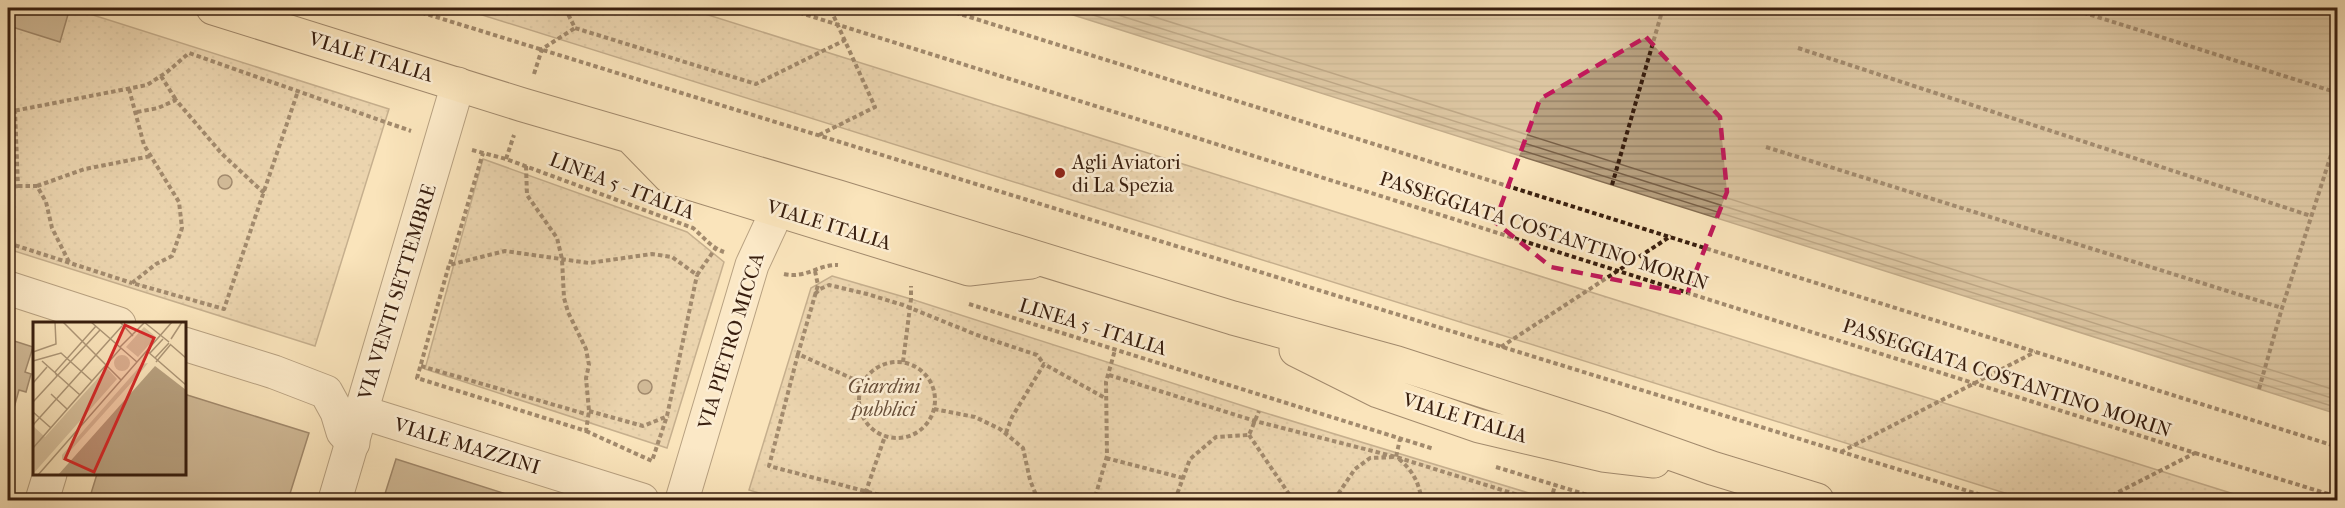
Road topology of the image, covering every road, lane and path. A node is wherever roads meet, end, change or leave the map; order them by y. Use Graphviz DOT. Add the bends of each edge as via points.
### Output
graph roads {
  1 [pos="407,8"];
  2 [pos="565,8"];
  3 [pos="784,8"];
  4 [pos="830,8"];
  5 [pos="941,8"];
  6 [pos="1663,8"];
  7 [pos="2069,8"];
  8 [pos="227,10"];
  9 [pos="838,24"];
  10 [pos="575,28"];
  11 [pos="845,40"];
  12 [pos="1798,48"];
  13 [pos="542,49"];
  14 [pos="161,76"];
  15 [pos="458,84"];
  16 [pos="129,89"];
  17 [pos="298,91"];
  18 [pos="2337,93"];
  19 [pos="176,100"];
  20 [pos="15,111"];
  21 [pos="8,112"];
  22 [pos="137,112"];
  23 [pos="2337,133"];
  24 [pos="818,135"];
  25 [pos="632,138"];
  26 [pos="441,141"];
  27 [pos="1766,147"];
  28 [pos="483,153"];
  29 [pos="151,156"];
  30 [pos="526,166"];
  31 [pos="1612,185"];
  32 [pos="18,186"];
  33 [pos="38,186"];
  34 [pos="8,188"];
  35 [pos="264,193"];
  36 [pos="839,197"];
  37 [pos="778,209"];
  38 [pos="2311,216"];
  39 [pos="1671,236"];
  40 [pos="8,243"];
  41 [pos="715,249"];
  42 [pos="562,258"];
  43 [pos="1043,261"];
  44 [pos="69,262"];
  45 [pos="449,265"];
  46 [pos="752,265"];
  47 [pos="842,266"];
  48 [pos="1618,270"];
  49 [pos="815,271"];
  50 [pos="696,275"];
  51 [pos="132,283"];
  52 [pos="901,283"];
  53 [pos="911,286"];
  54 [pos="8,288"];
  55 [pos="922,290"];
  56 [pos="815,294"];
  57 [pos="968,304"];
  58 [pos="910,308"];
  59 [pos="2282,308"];
  60 [pos="106,322"];
  61 [pos="186,345"];
  62 [pos="1501,347"];
  63 [pos="1115,350"];
  64 [pos="2035,351"];
  65 [pos="798,354"];
  66 [pos="903,362"];
  67 [pos="1044,364"];
  68 [pos="421,366"];
  69 [pos="1109,375"];
  70 [pos="862,383"];
  71 [pos="1974,383"];
  72 [pos="2259,389"];
  73 [pos="1106,398"];
  74 [pos="934,409"];
  75 [pos="1259,411"];
  76 [pos="589,413"];
  77 [pos="674,415"];
  78 [pos="667,416"];
  79 [pos="1255,421"];
  80 [pos="357,428"];
  81 [pos="586,431"];
  82 [pos="1006,433"];
  83 [pos="1249,435"];
  84 [pos="885,436"];
  85 [pos="1400,439"];
  86 [pos="2337,447"];
  87 [pos="1440,450"];
  88 [pos="1841,452"];
  89 [pos="2196,453"];
  90 [pos="1396,457"];
  91 [pos="1106,459"];
  92 [pos="1491,465"];
  93 [pos="50,475"];
  94 [pos="1183,478"];
  95 [pos="1555,485"];
  96 [pos="867,490"];
  97 [pos="2337,497"];
  98 [pos="1335,498"];
  99 [pos="42,501"];
  100 [pos="335,501"];
  101 [pos="642,501"];
  102 [pos="682,501"];
  103 [pos="863,501"];
  104 [pos="899,501"];
  105 [pos="1038,501"];
  106 [pos="1088,501"];
  107 [pos="1178,501"];
  108 [pos="1293,501"];
  109 [pos="1342,501"];
  110 [pos="1422,501"];
  111 [pos="1534,501"];
  112 [pos="1551,501"];
  113 [pos="1604,501"];
  114 [pos="1817,501"];
  115 [pos="1997,501"];
  116 [pos="2103,501"];
  1 -- 13 [label="path"];
  2 -- 10 [label="path"];
  3 -- 9 [label="path, PASSEGGIATA COSTANTINO MORIN"];
  4 -- 9 [label="path"];
  5 -- 39 [label="path, PASSEGGIATA COSTANTINO MORIN"];
  6 -- 31 [label="path"];
  7 -- 18 [label="path"];
  8 -- 15 [label="main road, VIALE ITALIA"];
  9 -- 11 [label="path"];
  9 -- 48 [label="path, PASSEGGIATA COSTANTINO MORIN"];
  10 -- 11 [label="path" via="756,84"];
  10 -- 13 [label="path"];
  11 -- 24 [label="path" via="875,107"];
  12 -- 38 [label="path"];
  13 -- 24 [label="path"];
  14 -- 16 [label="path, LINEA 5 - ITALIA" via="147,85"];
  14 -- 17 [label="path, LINEA 5 - ITALIA" via="189,53"];
  14 -- 19 [label="path"];
  15 -- 25 [label="main road, VIALE ITALIA"];
  15 -- 26 [label="street, VIA VENTI SETTEMBRE"];
  16 -- 20 [label="path, LINEA 5 - ITALIA"];
  16 -- 22 [label="path"];
  17 -- 26 [label="path, LINEA 5 - ITALIA"];
  17 -- 35 [label="path"];
  19 -- 22 [label="path"];
  19 -- 35 [label="path" via="222,154"];
  20 -- 21 [label="path, LINEA 5 - ITALIA"];
  20 -- 32 [label="path"];
  22 -- 29 [label="path" via="144,145"];
  23 -- 38 [label="path"];
  24 -- 62 [label="path"];
  25 -- 36 [label="main road, VIALE ITALIA"];
  25 -- 37 [label="main road, VIALE ITALIA" via="670,177"];
  26 -- 28 [label="path, LINEA 5 - ITALIA"];
  26 -- 80 [label="street, VIA VENTI SETTEMBRE"];
  27 -- 59 [label="path"];
  28 -- 30 [label="path, LINEA 5 - ITALIA"];
  28 -- 45 [label="path"];
  29 -- 33 [label="path" via="84,169"];
  29 -- 51 [label="path" via="178,202 182,228 172,256"];
  30 -- 41 [label="path, LINEA 5 - ITALIA" via="693,228"];
  30 -- 42 [label="path" via="527,195 557,238"];
  32 -- 33 [label="path"];
  32 -- 34 [label="path"];
  33 -- 44 [label="path"];
  35 -- 51 [label="path" via="224,309"];
  36 -- 37 [label="street"];
  36 -- 43 [label="main road, VIALE ITALIA"];
  37 -- 43 [label="main road, VIALE ITALIA" via="969,269"];
  37 -- 46 [label="street, VIA PIETRO MICCA"];
  38 -- 59 [label="path"];
  39 -- 48 [label="path"];
  39 -- 64 [label="path, PASSEGGIATA COSTANTINO MORIN"];
  40 -- 44 [label="path"];
  41 -- 46 [label="path, LINEA 5 - ITALIA"];
  41 -- 50 [label="path"];
  42 -- 45 [label="path" via="505,251"];
  42 -- 50 [label="path" via="589,263 652,254 672,257"];
  42 -- 76 [label="path" via="564,298 589,364"];
  43 -- 114 [label="main road, VIALE ITALIA" via="1397,363"];
  44 -- 51 [label="path"];
  45 -- 68 [label="path"];
  46 -- 49 [label="path, LINEA 5 - ITALIA" via="789,275"];
  46 -- 102 [label="street, VIA PIETRO MICCA"];
  47 -- 49 [label="path, LINEA 5 - ITALIA"];
  48 -- 62 [label="path"];
  48 -- 71 [label="path, PASSEGGIATA COSTANTINO MORIN"];
  49 -- 56 [label="path"];
  50 -- 78 [label="path"];
  52 -- 53 [label="path"];
  53 -- 55 [label="path"];
  53 -- 58 [label="path"];
  54 -- 60 [label="street"];
  56 -- 58 [label="path" via="829,285"];
  56 -- 65 [label="path"];
  57 -- 63 [label="path, LINEA 5 - ITALIA"];
  58 -- 66 [label="path"];
  58 -- 67 [label="path" via="1037,355"];
  59 -- 72 [label="path"];
  61 -- 80 [label="street" via="326,392 343,432"];
  62 -- 88 [label="path"];
  63 -- 69 [label="path"];
  63 -- 85 [label="path, LINEA 5 - ITALIA"];
  64 -- 71 [label="path"];
  64 -- 86 [label="path, PASSEGGIATA COSTANTINO MORIN"];
  65 -- 70 [label="path"];
  65 -- 96 [label="path" via="770,466"];
  66 -- 70 [label="path" via="879,366"];
  66 -- 74 [label="path" via="915,366 928,379 935,396"];
  67 -- 73 [label="path"];
  67 -- 82 [label="path"];
  68 -- 76 [label="path"];
  68 -- 81 [label="path" via="417,378"];
  69 -- 73 [label="path"];
  69 -- 79 [label="path"];
  70 -- 84 [label="path" via="858,395 863,420"];
  71 -- 88 [label="path"];
  71 -- 89 [label="path, PASSEGGIATA COSTANTINO MORIN"];
  73 -- 91 [label="path"];
  74 -- 82 [label="path" via="975,417"];
  74 -- 84 [label="path" via="920,431 895,439"];
  75 -- 79 [label="path"];
  76 -- 78 [label="path" via="643,426"];
  76 -- 81 [label="path"];
  77 -- 78 [label="path"];
  78 -- 81 [label="path" via="652,461"];
  79 -- 83 [label="path"];
  79 -- 90 [label="path"];
  80 -- 100 [label="street, VIA VENTI SETTEMBRE"];
  80 -- 101 [label="street, VIALE MAZZINI"];
  82 -- 105 [label="path" via="1023,448"];
  83 -- 94 [label="path" via="1216,437 1190,459"];
  83 -- 108 [label="path"];
  84 -- 96 [label="path"];
  85 -- 87 [label="path, LINEA 5 - ITALIA"];
  85 -- 90 [label="path"];
  88 -- 115 [label="path"];
  89 -- 97 [label="path"];
  89 -- 116 [label="path, PASSEGGIATA COSTANTINO MORIN"];
  90 -- 98 [label="path" via="1370,458 1354,469"];
  90 -- 110 [label="path" via="1418,481"];
  90 -- 111 [label="path"];
  91 -- 94 [label="path"];
  91 -- 106 [label="path" via="1096,494"];
  92 -- 95 [label="path"];
  93 -- 99 [label="street"];
  94 -- 107 [label="path"];
  95 -- 112 [label="path"];
  95 -- 113 [label="path"];
  96 -- 103 [label="path"];
  96 -- 104 [label="path"];
  98 -- 109 [label="path"];
}
